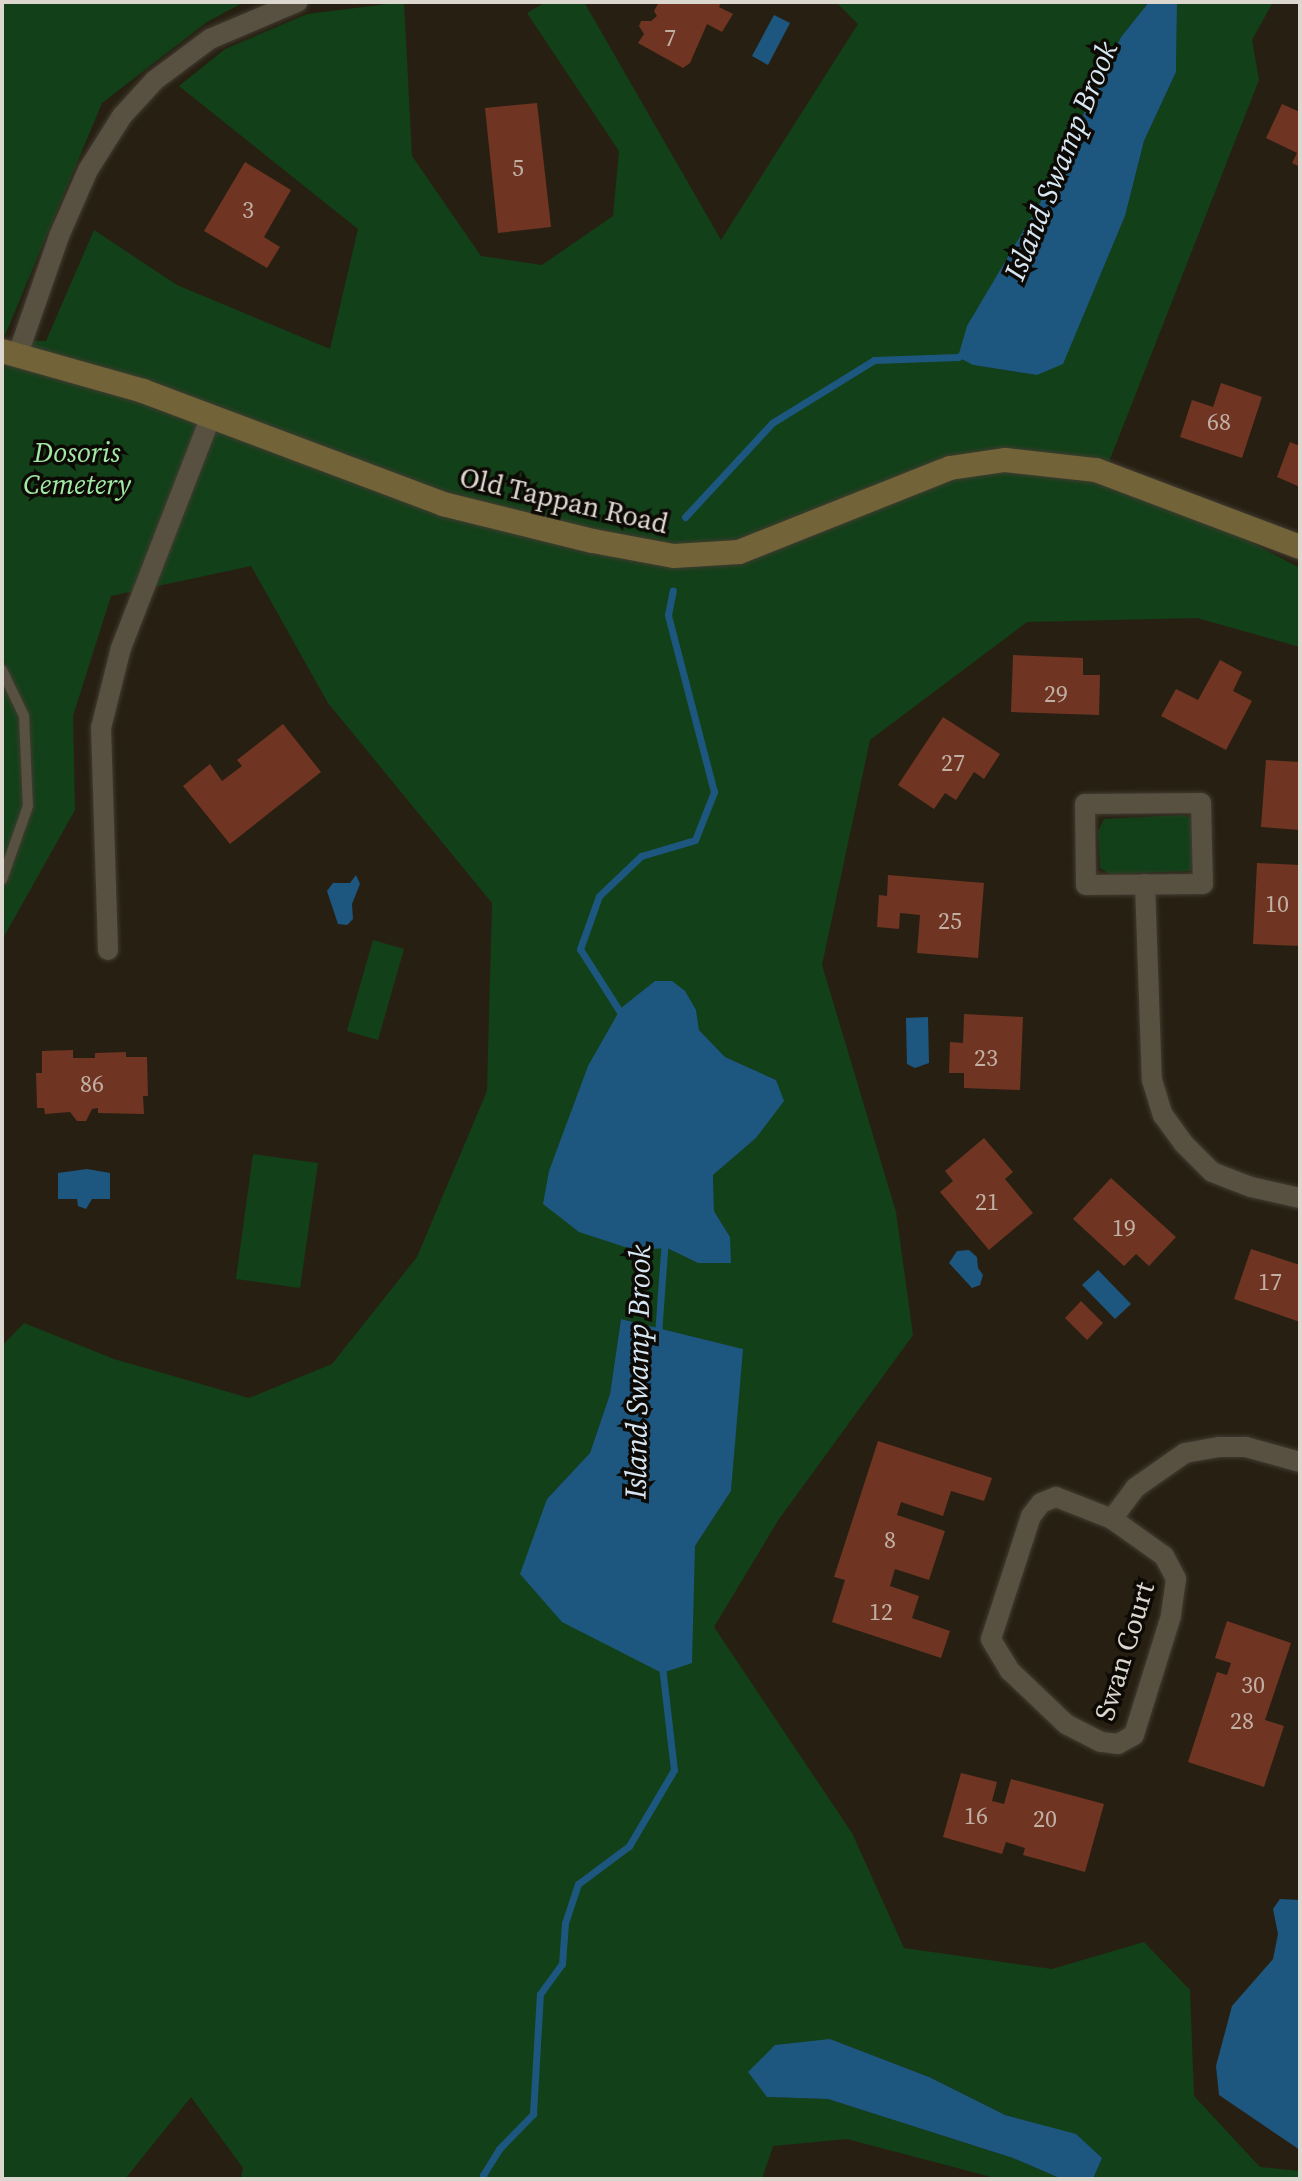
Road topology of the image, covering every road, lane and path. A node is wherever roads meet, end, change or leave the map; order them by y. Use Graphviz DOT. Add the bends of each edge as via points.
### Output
graph roads {
  1 [pos="297,2"];
  2 [pos="10,352"];
  3 [pos="211,416"];
  4 [pos="1300,547"];
  5 [pos="2,670"];
  6 [pos="2,880"];
  7 [pos="1145,884"];
  8 [pos="108,950"];
  9 [pos="1300,1198"];
  10 [pos="1300,1462"];
  11 [pos="1112,1519"];
  1 -- 2 [label="street" via="210,39 155,80 122,116 83,181"];
  2 -- 3 [label="street, Old Tappan Road"];
  3 -- 4 [label="street, Old Tappan Road" via="443,504 674,556 739,552 950,468 1005,460 1096,470"];
  3 -- 8 [label="street" via="121,648 101,728"];
  5 -- 6 [label="lane" via="24,716 28,806"];
  7 -- 7 [label="street" via="1203,884 1201,803 1085,804 1086,885"];
  7 -- 9 [label="street" via="1152,1080 1163,1115 1212,1172"];
  10 -- 11 [label="street" via="1246,1447 1185,1453 1135,1488"];
  11 -- 11 [label="street, Swan Court" via="1164,1556 1176,1579 1171,1616 1134,1735 1118,1744 1086,1737 1067,1725 1010,1671 991,1639 1031,1516 1041,1503 1056,1497"];
}
